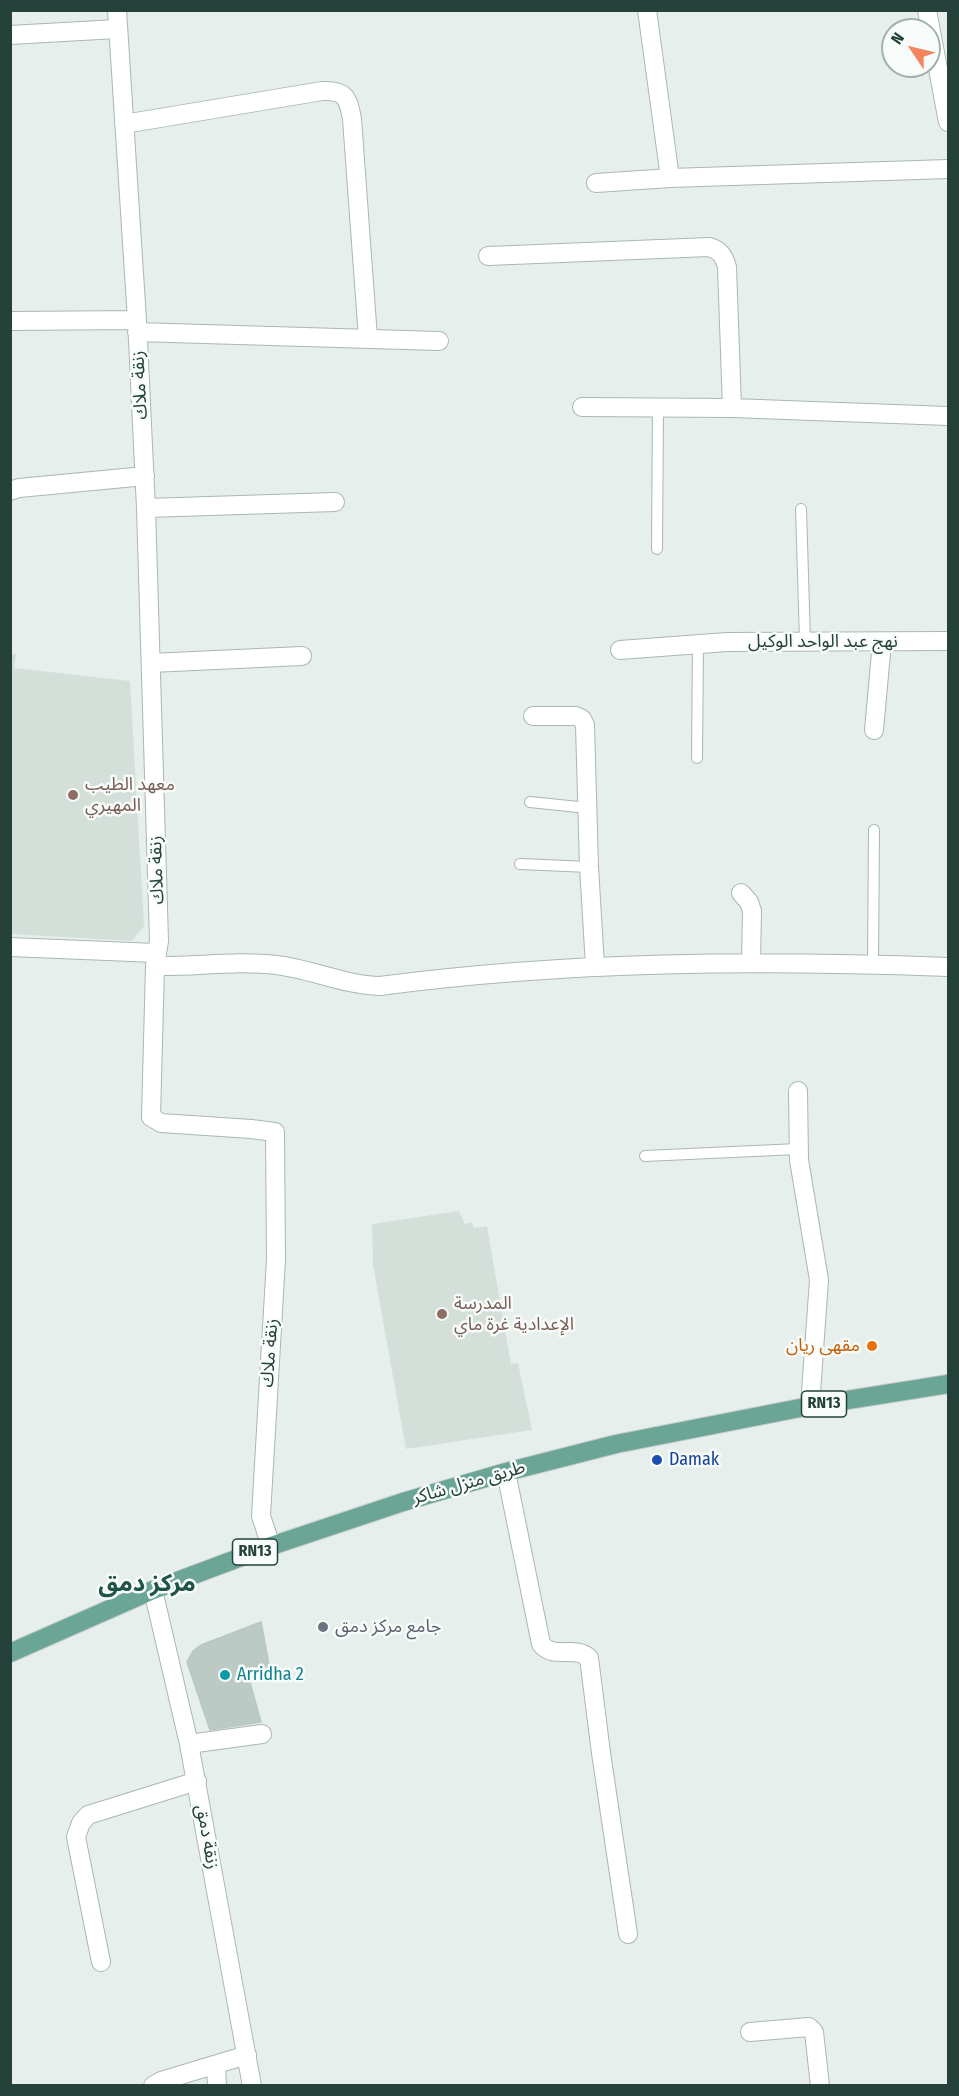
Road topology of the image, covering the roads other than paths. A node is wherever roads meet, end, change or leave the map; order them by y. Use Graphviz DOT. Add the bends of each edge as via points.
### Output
graph roads {
  1 [pos="117,10"];
  2 [pos="647,10"];
  3 [pos="927,10"];
  4 [pos="117,29"];
  5 [pos="10,34"];
  6 [pos="948,122"];
  7 [pos="124,124"];
  8 [pos="948,169"];
  9 [pos="670,178"];
  10 [pos="596,183"];
  11 [pos="488,255"];
  12 [pos="10,321"];
  13 [pos="137,326"];
  14 [pos="368,338"];
  15 [pos="439,341"];
  16 [pos="582,407"];
  17 [pos="658,408"];
  18 [pos="732,408"];
  19 [pos="948,417"];
  20 [pos="145,476"];
  21 [pos="10,491"];
  22 [pos="335,502"];
  23 [pos="146,508"];
  24 [pos="801,509"];
  25 [pos="657,549"];
  26 [pos="805,641"];
  27 [pos="948,641"];
  28 [pos="882,642"];
  29 [pos="698,644"];
  30 [pos="620,650"];
  31 [pos="302,656"];
  32 [pos="151,663"];
  33 [pos="533,716"];
  34 [pos="874,730"];
  35 [pos="697,758"];
  36 [pos="530,802"];
  37 [pos="588,808"];
  38 [pos="874,830"];
  39 [pos="520,864"];
  40 [pos="589,867"];
  41 [pos="741,893"];
  42 [pos="10,947"];
  43 [pos="156,959"];
  44 [pos="751,962"];
  45 [pos="873,964"];
  46 [pos="596,966"];
  47 [pos="948,967"];
  48 [pos="798,1091"];
  49 [pos="798,1149"];
  50 [pos="645,1156"];
  51 [pos="948,1384"];
  52 [pos="810,1406"];
  53 [pos="506,1472"];
  54 [pos="271,1546"];
  55 [pos="153,1590"];
  56 [pos="10,1653"];
  57 [pos="262,1734"];
  58 [pos="189,1744"];
  59 [pos="196,1781"];
  60 [pos="628,1934"];
  61 [pos="101,1962"];
  62 [pos="750,2032"];
  63 [pos="247,2055"];
  64 [pos="216,2065"];
  65 [pos="153,2085"];
  66 [pos="217,2085"];
  67 [pos="252,2085"];
  68 [pos="820,2085"];
  1 -- 4 [label="street, زنقة ملاك"];
  2 -- 9 [label="street"];
  3 -- 6 [label="street"];
  4 -- 5 [label="street"];
  4 -- 7 [label="street, زنقة ملاك"];
  7 -- 13 [label="street, زنقة ملاك"];
  7 -- 14 [label="street" via="322,91 342,93 351,118"];
  8 -- 9 [label="street"];
  9 -- 10 [label="street"];
  11 -- 18 [label="street" via="709,248 719,251 727,267"];
  12 -- 13 [label="street"];
  13 -- 14 [label="street"];
  13 -- 20 [label="street, زنقة ملاك"];
  14 -- 15 [label="street"];
  16 -- 17 [label="street"];
  17 -- 18 [label="street"];
  17 -- 25 [label="lane"];
  18 -- 19 [label="street"];
  20 -- 21 [label="street"];
  20 -- 23 [label="street, زنقة ملاك"];
  22 -- 23 [label="street"];
  23 -- 32 [label="street, زنقة ملاك"];
  24 -- 26 [label="lane"];
  26 -- 28 [label="street, نهج عبد الواحد الوكيل"];
  26 -- 29 [label="street, نهج عبد الواحد الوكيل"];
  27 -- 28 [label="street, نهج عبد الواحد الوكيل"];
  28 -- 34 [label="street"];
  29 -- 30 [label="street, نهج عبد الواحد الوكيل"];
  29 -- 35 [label="lane"];
  31 -- 32 [label="street"];
  32 -- 43 [label="street, زنقة ملاك" via="159,941"];
  33 -- 37 [label="street" via="576,716 584,722"];
  36 -- 37 [label="lane"];
  37 -- 40 [label="street"];
  38 -- 45 [label="lane"];
  39 -- 40 [label="lane"];
  40 -- 46 [label="street"];
  41 -- 44 [label="street" via="752,912"];
  42 -- 43 [label="street"];
  43 -- 46 [label="street" via="275,965 380,986"];
  43 -- 54 [label="street, زنقة ملاك" via="152,1117 161,1123 275,1132 276,1259 261,1516"];
  44 -- 45 [label="street"];
  44 -- 46 [label="street"];
  45 -- 47 [label="street"];
  48 -- 49 [label="street"];
  49 -- 50 [label="lane"];
  49 -- 52 [label="street" via="819,1280"];
  51 -- 52 [label="main road, طريق منزل شاكر / RN13"];
  52 -- 53 [label="main road, طريق منزل شاكر / RN13" via="616,1444"];
  53 -- 54 [label="main road, طريق منزل شاكر / RN13"];
  53 -- 60 [label="street" via="541,1644 550,1652 581,1653 589,1658"];
  54 -- 55 [label="main road, طريق منزل شاكر / RN13"];
  55 -- 56 [label="main road, طريق منزل شاكر / RN13"];
  55 -- 58 [label="street, زنقة دمق"];
  57 -- 58 [label="street"];
  58 -- 59 [label="street, زنقة دمق"];
  59 -- 61 [label="street" via="88,1815 81,1823 76,1837"];
  59 -- 63 [label="street, زنقة دمق"];
  62 -- 68 [label="street" via="812,2029"];
  63 -- 64 [label="street"];
  63 -- 67 [label="street, زنقة دمق"];
  64 -- 65 [label="street"];
  64 -- 66 [label="street"];
}
